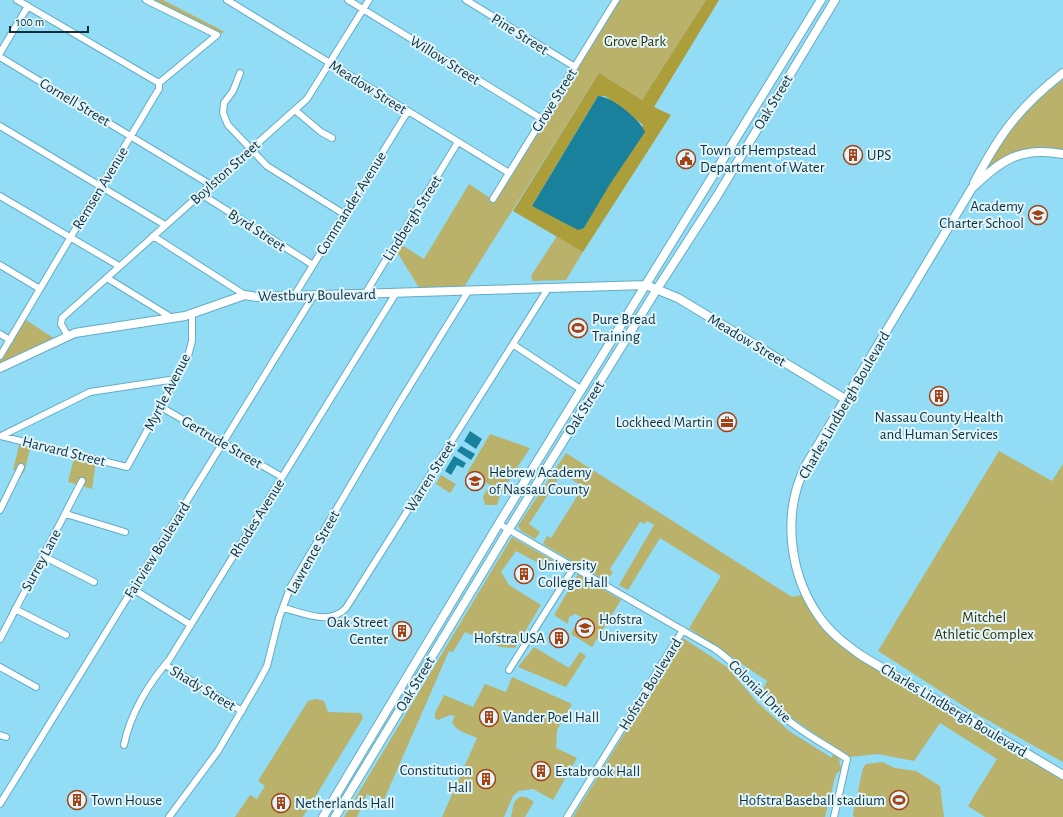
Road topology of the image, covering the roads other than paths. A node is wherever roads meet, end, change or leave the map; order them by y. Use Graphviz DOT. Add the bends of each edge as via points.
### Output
graph roads {
  1 [pos="17,0"];
  2 [pos="146,0"];
  3 [pos="227,0"];
  4 [pos="348,0"];
  5 [pos="369,0"];
  6 [pos="466,0"];
  7 [pos="821,0"];
  8 [pos="835,0"];
  9 [pos="613,1"];
  10 [pos="28,6"];
  11 [pos="363,9"];
  12 [pos="0,54"];
  13 [pos="0,57"];
  14 [pos="330,63"];
  15 [pos="575,67"];
  16 [pos="1063,73"];
  17 [pos="240,74"];
  18 [pos="159,84"];
  19 [pos="762,99"];
  20 [pos="772,104"];
  21 [pos="295,110"];
  22 [pos="408,111"];
  23 [pos="542,119"];
  24 [pos="0,126"];
  25 [pos="131,135"];
  26 [pos="332,138"];
  27 [pos="458,142"];
  28 [pos="250,150"];
  29 [pos="1063,154"];
  30 [pos="509,173"];
  31 [pos="211,185"];
  32 [pos="101,186"];
  33 [pos="972,188"];
  34 [pos="706,189"];
  35 [pos="201,194"];
  36 [pos="717,195"];
  37 [pos="0,196"];
  38 [pos="493,199"];
  39 [pos="344,214"];
  40 [pos="166,225"];
  41 [pos="153,236"];
  42 [pos="71,238"];
  43 [pos="0,265"];
  44 [pos="313,265"];
  45 [pos="119,266"];
  46 [pos="107,278"];
  47 [pos="625,285"];
  48 [pos="646,285"];
  49 [pos="549,288"];
  50 [pos="40,289"];
  51 [pos="657,289"];
  52 [pos="469,290"];
  53 [pos="396,293"];
  54 [pos="365,294"];
  55 [pos="245,295"];
  56 [pos="314,295"];
  57 [pos="294,296"];
  58 [pos="636,302"];
  59 [pos="192,314"];
  60 [pos="172,318"];
  61 [pos="0,334"];
  62 [pos="68,336"];
  63 [pos="10,340"];
  64 [pos="514,345"];
  65 [pos="0,356"];
  66 [pos="0,368"];
  67 [pos="176,379"];
  68 [pos="582,390"];
  69 [pos="845,399"];
  70 [pos="161,407"];
  71 [pos="0,436"];
  72 [pos="223,442"];
  73 [pos="127,467"];
  74 [pos="21,468"];
  75 [pos="282,477"];
  76 [pos="82,481"];
  77 [pos="0,510"];
  78 [pos="66,514"];
  79 [pos="499,524"];
  80 [pos="509,529"];
  81 [pos="125,532"];
  82 [pos="43,556"];
  83 [pos="574,567"];
  84 [pos="94,582"];
  85 [pos="133,589"];
  86 [pos="283,608"];
  87 [pos="15,609"];
  88 [pos="191,625"];
  89 [pos="683,630"];
  90 [pos="66,635"];
  91 [pos="0,639"];
  92 [pos="165,665"];
  93 [pos="0,668"];
  94 [pos="509,670"];
  95 [pos="407,678"];
  96 [pos="415,683"];
  97 [pos="36,687"];
  98 [pos="242,710"];
  99 [pos="124,744"];
  100 [pos="1063,775"];
  101 [pos="0,804"];
  102 [pos="169,817"];
  103 [pos="323,817"];
  104 [pos="335,817"];
  105 [pos="567,817"];
  106 [pos="834,817"];
  1 -- 10 [label="street"];
  2 -- 18 [label="street, Remsen Avenue" via="217,35"];
  3 -- 14 [label="street, Meadow Street"];
  4 -- 11 [label="street, Willow Street"];
  5 -- 11 [label="street, Boylston Street"];
  6 -- 15 [label="street, Pine Street"];
  7 -- 19 [label="street, Oak Street"];
  8 -- 20 [label="street, Oak Street"];
  9 -- 15 [label="street, Grove Street"];
  10 -- 12 [label="street"];
  10 -- 18 [label="street"];
  11 -- 14 [label="street, Boylston Street"];
  11 -- 23 [label="street, Willow Street"];
  13 -- 25 [label="street, Cornell Street"];
  14 -- 21 [label="street, Boylston Street" via="311,94"];
  14 -- 22 [label="street, Meadow Street"];
  15 -- 23 [label="street, Grove Street"];
  16 -- 33 [label="street" via="1012,119 990,152"];
  17 -- 28 [label="street" via="224,104 223,113 228,125"];
  18 -- 25 [label="street, Remsen Avenue"];
  19 -- 20 [label="street"];
  19 -- 34 [label="street, Oak Street"];
  20 -- 36 [label="street, Oak Street"];
  21 -- 26 [label="street"];
  21 -- 28 [label="street, Boylston Street"];
  22 -- 27 [label="street, Meadow Street"];
  22 -- 39 [label="street, Commander Avenue"];
  23 -- 30 [label="street, Grove Street"];
  24 -- 32 [label="street"];
  25 -- 31 [label="street, Cornell Street"];
  25 -- 32 [label="street, Remsen Avenue"];
  27 -- 30 [label="street, Meadow Street"];
  27 -- 54 [label="street, Lindbergh Street"];
  28 -- 31 [label="street, Boylston Street"];
  28 -- 39 [label="street" via="267,166"];
  29 -- 33 [label="street, Charles Lindbergh Boulevard" via="1041,151 1014,156 994,167"];
  30 -- 38 [label="street, Grove Street"];
  31 -- 35 [label="street, Boylston Street"];
  32 -- 40 [label="street"];
  32 -- 42 [label="street, Remsen Avenue"];
  33 -- 69 [label="street, Charles Lindbergh Boulevard"];
  34 -- 36 [label="street"];
  34 -- 48 [label="street, Oak Street"];
  35 -- 40 [label="street, Boylston Street"];
  35 -- 44 [label="street, Byrd Street"];
  36 -- 51 [label="street, Oak Street"];
  37 -- 42 [label="street"];
  39 -- 44 [label="street, Commander Avenue"];
  40 -- 41 [label="street, Boylston Street"];
  41 -- 45 [label="street, Boylston Street"];
  41 -- 55 [label="street"];
  42 -- 45 [label="street"];
  42 -- 50 [label="street, Remsen Avenue"];
  43 -- 50 [label="street"];
  44 -- 57 [label="street, Commander Avenue"];
  45 -- 46 [label="street, Boylston Street"];
  46 -- 60 [label="street"];
  46 -- 62 [label="street, Boylston Street" via="62,318 62,326"];
  47 -- 48 [label="street, Westbury Boulevard"];
  47 -- 49 [label="street, Westbury Boulevard"];
  47 -- 58 [label="street" via="635,294"];
  48 -- 51 [label="street, Meadow Street"];
  48 -- 58 [label="street, Oak Street"];
  49 -- 52 [label="street, Westbury Boulevard"];
  49 -- 64 [label="street, Warren Street"];
  50 -- 63 [label="street, Remsen Avenue"];
  51 -- 69 [label="street, Meadow Street" via="678,298"];
  51 -- 80 [label="street, Oak Street"];
  52 -- 53 [label="street, Westbury Boulevard"];
  52 -- 86 [label="street, Lawrence Street" via="290,588"];
  53 -- 54 [label="street, Westbury Boulevard"];
  53 -- 75 [label="street, Rhodes Avenue"];
  54 -- 56 [label="street, Westbury Boulevard"];
  55 -- 57 [label="street, Westbury Boulevard"];
  55 -- 59 [label="street, Westbury Boulevard"];
  56 -- 57 [label="street, Westbury Boulevard"];
  56 -- 72 [label="street, Fairview Boulevard"];
  58 -- 68 [label="street, Oak Street"];
  59 -- 60 [label="street, Westbury Boulevard"];
  59 -- 67 [label="street, Myrtle Avenue" via="192,341 188,356"];
  60 -- 62 [label="street, Westbury Boulevard"];
  61 -- 63 [label="street"];
  62 -- 66 [label="street, Westbury Boulevard"];
  63 -- 65 [label="street, Remsen Avenue"];
  64 -- 68 [label="street"];
  64 -- 86 [label="street, Warren Street" via="346,608 328,618"];
  67 -- 70 [label="street, Myrtle Avenue"];
  67 -- 71 [label="street" via="90,392"];
  68 -- 79 [label="street, Oak Street"];
  69 -- 100 [label="street, Charles Lindbergh Boulevard" via="801,474 792,507 795,559 804,590 814,610 832,633 862,656"];
  70 -- 72 [label="street, Gertrude Street"];
  70 -- 73 [label="street, Myrtle Avenue"];
  71 -- 73 [label="street, Harvard Street"];
  72 -- 75 [label="street, Gertrude Street"];
  72 -- 85 [label="street, Fairview Boulevard"];
  74 -- 77 [label="street"];
  75 -- 88 [label="street, Rhodes Avenue"];
  76 -- 78 [label="street, Surrey Lane"];
  78 -- 81 [label="street"];
  78 -- 82 [label="street, Surrey Lane"];
  79 -- 80 [label="street, Hofstra Boulevard"];
  79 -- 95 [label="street, Oak Street"];
  80 -- 83 [label="street, Hofstra Boulevard"];
  80 -- 96 [label="street, Oak Street"];
  82 -- 84 [label="street"];
  82 -- 87 [label="street, Surrey Lane"];
  83 -- 89 [label="street, Hofstra Boulevard"];
  83 -- 94 [label="street"];
  85 -- 88 [label="street"];
  85 -- 101 [label="street, Fairview Boulevard"];
  86 -- 98 [label="street, Lawrence Street" via="267,666"];
  87 -- 90 [label="street"];
  87 -- 91 [label="street, Surrey Lane"];
  88 -- 92 [label="street, Rhodes Avenue"];
  89 -- 105 [label="street, Hofstra Boulevard"];
  89 -- 106 [label="street, Colonial Drive" via="736,665 763,697 794,725 847,759"];
  92 -- 98 [label="street, Shady Street"];
  92 -- 99 [label="street, Rhodes Avenue" via="130,720"];
  93 -- 97 [label="street"];
  95 -- 96 [label="street"];
  95 -- 103 [label="street, Oak Street"];
  96 -- 104 [label="street, Oak Street"];
  98 -- 102 [label="street, Lawrence Street" via="207,767"];
}
